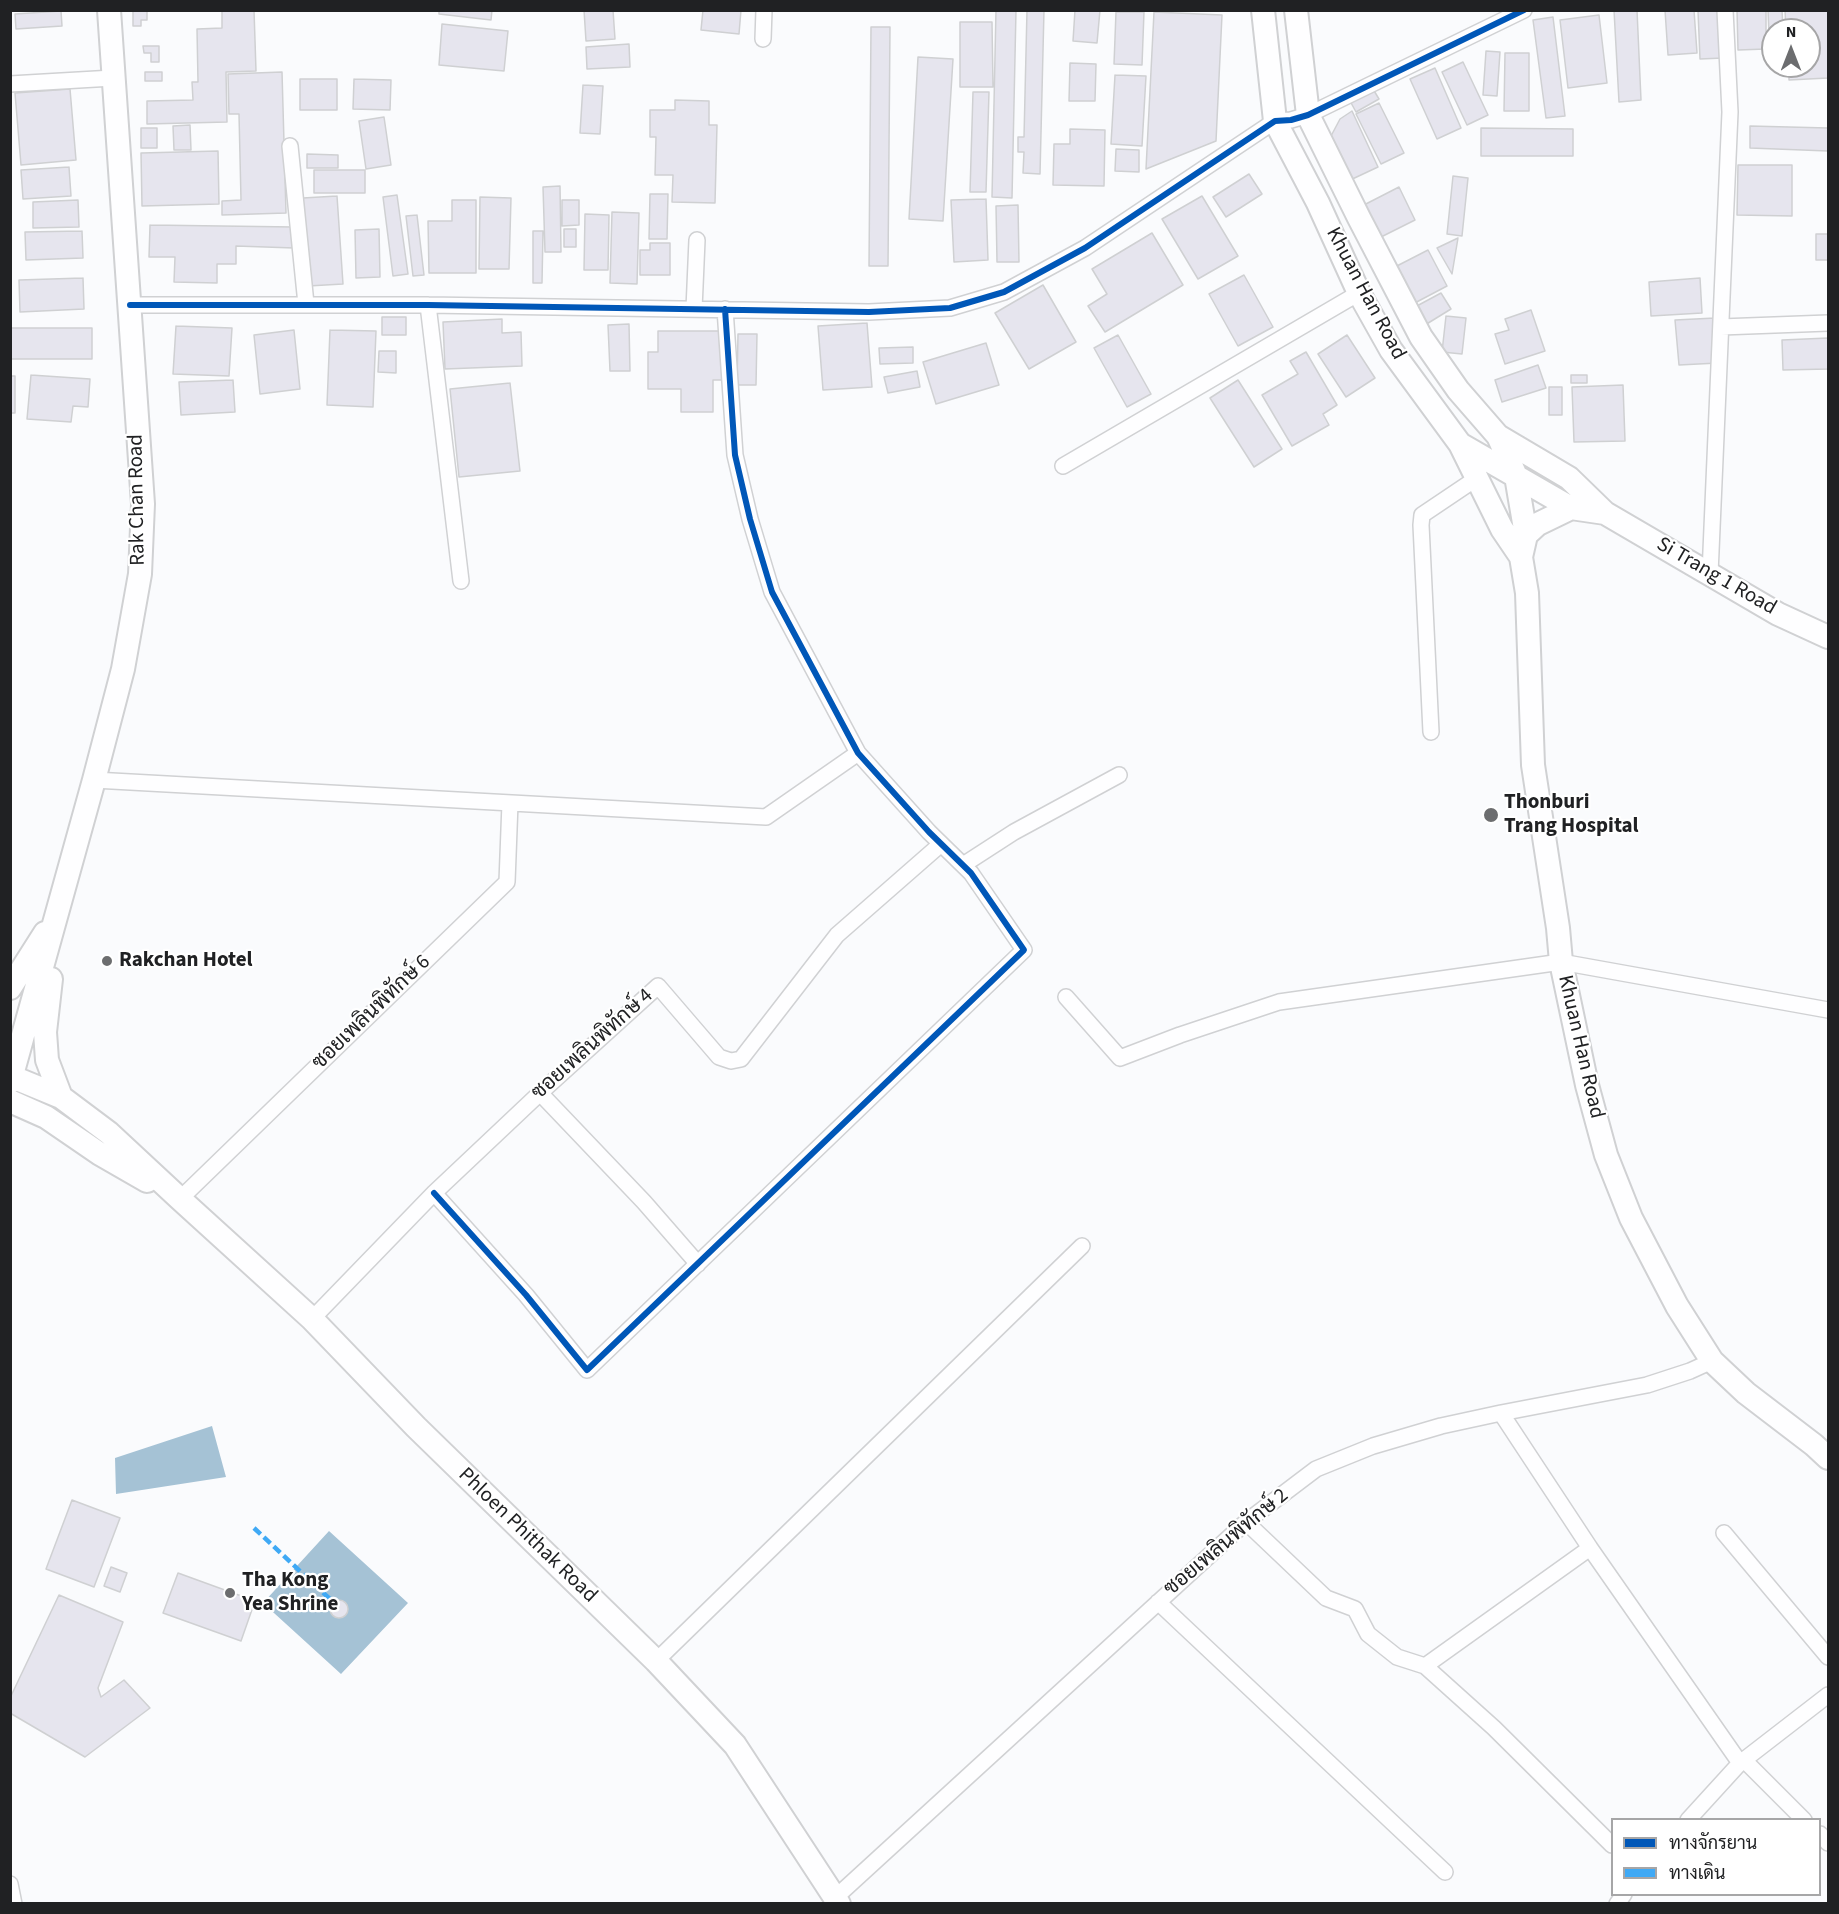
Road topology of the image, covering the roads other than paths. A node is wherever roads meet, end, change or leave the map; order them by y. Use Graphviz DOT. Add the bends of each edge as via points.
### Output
graph roads {
  1 [pos="110,10"];
  2 [pos="764,10"];
  3 [pos="1263,10"];
  4 [pos="1296,10"];
  5 [pos="1524,10"];
  6 [pos="1725,10"];
  7 [pos="763,39"];
  8 [pos="113,78"];
  9 [pos="10,84"];
  10 [pos="1308,115"];
  11 [pos="1275,121"];
  12 [pos="290,146"];
  13 [pos="697,240"];
  14 [pos="1359,292"];
  15 [pos="306,304"];
  16 [pos="130,305"];
  17 [pos="428,305"];
  18 [pos="694,309"];
  19 [pos="725,309"];
  20 [pos="1828,323"];
  21 [pos="1720,327"];
  22 [pos="1498,436"];
  23 [pos="1460,444"];
  24 [pos="1063,466"];
  25 [pos="1516,476"];
  26 [pos="1477,478"];
  27 [pos="1571,508"];
  28 [pos="1605,513"];
  29 [pos="1524,546"];
  30 [pos="1710,574"];
  31 [pos="461,581"];
  32 [pos="1828,637"];
  33 [pos="1431,732"];
  34 [pos="858,753"];
  35 [pos="1119,775"];
  36 [pos="94,780"];
  37 [pos="510,803"];
  38 [pos="941,844"];
  39 [pos="963,865"];
  40 [pos="58,912"];
  41 [pos="1561,962"];
  42 [pos="10,987"];
  43 [pos="1066,997"];
  44 [pos="1828,1010"];
  45 [pos="11,1078"];
  46 [pos="540,1093"];
  47 [pos="61,1096"];
  48 [pos="10,1101"];
  49 [pos="434,1193"];
  50 [pos="180,1199"];
  51 [pos="1082,1246"];
  52 [pos="698,1264"];
  53 [pos="312,1318"];
  54 [pos="1712,1361"];
  55 [pos="1501,1413"];
  56 [pos="1828,1458"];
  57 [pos="1246,1522"];
  58 [pos="1724,1533"];
  59 [pos="1590,1548"];
  60 [pos="1158,1602"];
  61 [pos="1828,1658"];
  62 [pos="656,1661"];
  63 [pos="1425,1666"];
  64 [pos="1828,1695"];
  65 [pos="1742,1761"];
  66 [pos="1690,1818"];
  67 [pos="1802,1818"];
  68 [pos="1611,1844"];
  69 [pos="1445,1872"];
  70 [pos="10,1884"];
  71 [pos="837,1900"];
  72 [pos="14,1904"];
  1 -- 8 [label="main road, Rak Chan Road"];
  2 -- 7 [label="street"];
  3 -- 11 [label="main road, Khuan Han Road"];
  4 -- 10 [label="main road, Khuan Han Road"];
  5 -- 10 [label="street"];
  6 -- 21 [label="street" via="1730,112"];
  8 -- 9 [label="street"];
  8 -- 16 [label="main road, Rak Chan Road"];
  10 -- 11 [label="street"];
  10 -- 22 [label="main road, Khuan Han Road" via="1421,337 1458,390"];
  11 -- 14 [label="main road, Khuan Han Road"];
  11 -- 19 [label="street" via="1085,248 1004,292 950,308 869,312"];
  12 -- 15 [label="street"];
  13 -- 18 [label="street"];
  14 -- 23 [label="main road, Khuan Han Road" via="1391,350"];
  14 -- 24 [label="street"];
  15 -- 16 [label="street"];
  15 -- 17 [label="street"];
  16 -- 36 [label="main road, Rak Chan Road" via="143,504 140,574 123,669"];
  17 -- 18 [label="street"];
  17 -- 31 [label="street"];
  18 -- 19 [label="street"];
  19 -- 34 [label="street" via="735,455 750,519 772,592"];
  20 -- 21 [label="street"];
  21 -- 30 [label="street"];
  22 -- 25 [label="main road, Khuan Han Road"];
  22 -- 28 [label="main road, Si Trang 1 Road" via="1569,478"];
  23 -- 25 [label="main road, Si Trang 1 Road"];
  23 -- 26 [label="main road, Khuan Han Road"];
  25 -- 27 [label="main road, Si Trang 1 Road"];
  25 -- 29 [label="main road, Khuan Han Road"];
  26 -- 29 [label="main road, Khuan Han Road" via="1502,529"];
  26 -- 33 [label="street" via="1422,515"];
  27 -- 28 [label="main road, Si Trang 1 Road"];
  27 -- 29 [label="main road" via="1538,524"];
  28 -- 30 [label="main road, Si Trang 1 Road"];
  29 -- 41 [label="main road, Khuan Han Road" via="1533,765"];
  30 -- 32 [label="main road, Si Trang 1 Road" via="1778,614"];
  34 -- 37 [label="street" via="766,817"];
  34 -- 38 [label="street"];
  35 -- 39 [label="street" via="1014,832"];
  36 -- 37 [label="street"];
  36 -- 40 [label="main road, Rak Chan Road"];
  37 -- 50 [label="street, ซอยเพลินพิทักษ์ 6" via="507,882"];
  38 -- 39 [label="street"];
  38 -- 46 [label="street, ซอยเพลินพิทักษ์ 4" via="837,935 741,1059 718,1057 658,986"];
  39 -- 52 [label="street" via="1024,950"];
  40 -- 42 [label="main road"];
  40 -- 45 [label="main road, Rak Chan Road"];
  40 -- 47 [label="main road" via="45,1032 47,1060"];
  41 -- 43 [label="street" via="1279,1002 1120,1058"];
  41 -- 44 [label="street"];
  41 -- 54 [label="main road, Khuan Han Road" via="1606,1155 1631,1218 1677,1306"];
  45 -- 47 [label="main road, Phloen Phithak Road"];
  46 -- 49 [label="street, ซอยเพลินพิทักษ์ 4"];
  46 -- 52 [label="street"];
  47 -- 50 [label="main road, Phloen Phithak Road" via="109,1133"];
  48 -- 50 [label="main road, Phloen Phithak Road" via="46,1118"];
  49 -- 52 [label="street" via="526,1295 587,1371"];
  49 -- 53 [label="street, ซอยเพลินพิทักษ์ 4"];
  50 -- 53 [label="main road, Phloen Phithak Road"];
  51 -- 62 [label="street"];
  53 -- 62 [label="main road, Phloen Phithak Road" via="416,1428"];
  54 -- 55 [label="street, ซอยเพลินพิทักษ์ 2" via="1647,1385"];
  54 -- 56 [label="main road, Khuan Han Road"];
  55 -- 57 [label="street, ซอยเพลินพิทักษ์ 2" via="1373,1446 1316,1469"];
  55 -- 59 [label="street"];
  57 -- 60 [label="street, ซอยเพลินพิทักษ์ 2"];
  57 -- 63 [label="street" via="1326,1598 1355,1609 1368,1634 1397,1657"];
  58 -- 61 [label="street"];
  59 -- 63 [label="street"];
  59 -- 65 [label="street"];
  60 -- 69 [label="street"];
  60 -- 71 [label="street, ซอยเพลินพิทักษ์ 2"];
  62 -- 71 [label="main road, Phloen Phithak Road" via="735,1745"];
  63 -- 68 [label="street"];
  64 -- 65 [label="street"];
  65 -- 66 [label="street"];
  65 -- 67 [label="street"];
  70 -- 72 [label="street"];
}
